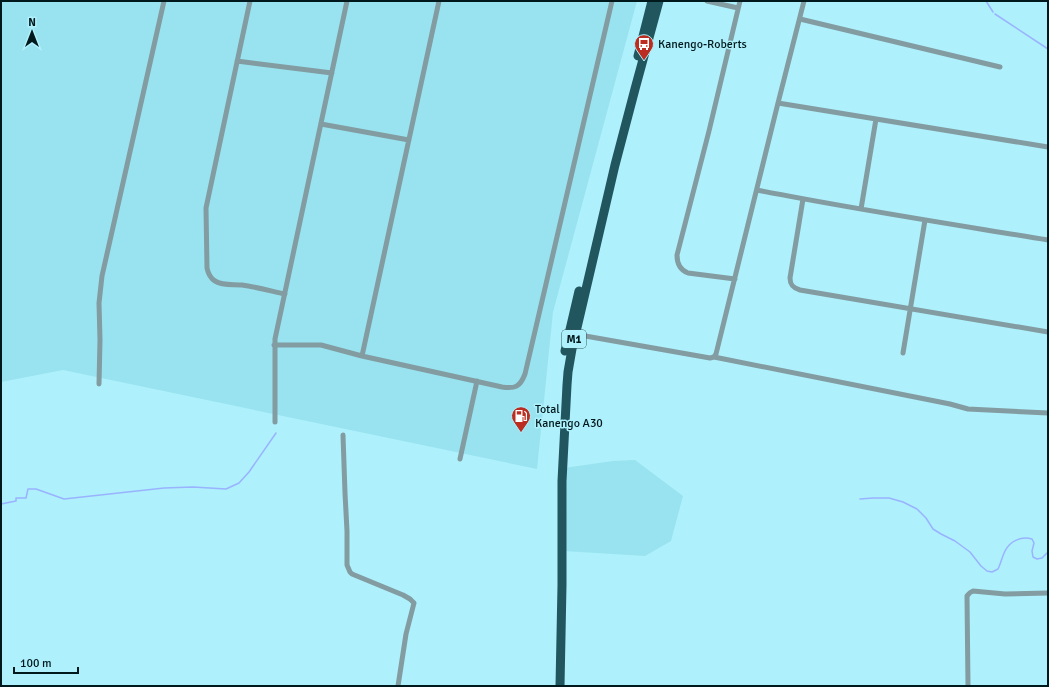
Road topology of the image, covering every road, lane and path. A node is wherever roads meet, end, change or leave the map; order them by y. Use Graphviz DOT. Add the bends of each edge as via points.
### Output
graph roads {
  1 [pos="164,1"];
  2 [pos="250,1"];
  3 [pos="347,1"];
  4 [pos="439,1"];
  5 [pos="612,1"];
  6 [pos="652,1"];
  7 [pos="659,1"];
  8 [pos="707,1"];
  9 [pos="740,1"];
  10 [pos="804,1"];
  11 [pos="738,8"];
  12 [pos="800,19"];
  13 [pos="237,61"];
  14 [pos="1000,67"];
  15 [pos="332,73"];
  16 [pos="778,103"];
  17 [pos="876,119"];
  18 [pos="321,124"];
  19 [pos="409,140"];
  20 [pos="1048,147"];
  21 [pos="757,190"];
  22 [pos="802,199"];
  23 [pos="861,209"];
  24 [pos="925,220"];
  25 [pos="1048,240"];
  26 [pos="735,279"];
  27 [pos="285,294"];
  28 [pos="910,309"];
  29 [pos="1048,332"];
  30 [pos="572,334"];
  31 [pos="274,345"];
  32 [pos="903,353"];
  33 [pos="362,356"];
  34 [pos="714,357"];
  35 [pos="477,381"];
  36 [pos="99,384"];
  37 [pos="1048,413"];
  38 [pos="275,422"];
  39 [pos="343,435"];
  40 [pos="460,459"];
  41 [pos="1048,593"];
  42 [pos="398,686"];
  43 [pos="554,686"];
  44 [pos="560,686"];
  45 [pos="968,686"];
  1 -- 36 [label="street" via="102,276 99,303"];
  2 -- 13 [label="street"];
  3 -- 15 [label="street"];
  4 -- 19 [label="street"];
  5 -- 35 [label="street" via="525,374 518,386 509,388"];
  6 -- 30 [label="highway, M1" via="620,121"];
  7 -- 30 [label="highway, M1"];
  8 -- 11 [label="street"];
  9 -- 11 [label="street"];
  10 -- 12 [label="street"];
  11 -- 26 [label="street" via="677,261 680,268 688,273"];
  12 -- 14 [label="street"];
  12 -- 16 [label="street"];
  13 -- 15 [label="street"];
  13 -- 27 [label="street" via="206,208 207,268 211,278 222,284 248,286"];
  15 -- 18 [label="street"];
  16 -- 17 [label="street"];
  16 -- 21 [label="street"];
  17 -- 20 [label="street"];
  17 -- 23 [label="street"];
  18 -- 19 [label="street"];
  18 -- 27 [label="street"];
  19 -- 33 [label="street"];
  21 -- 22 [label="street"];
  21 -- 26 [label="street"];
  22 -- 23 [label="street"];
  22 -- 28 [label="street" via="790,278 792,286 800,290"];
  23 -- 24 [label="street"];
  24 -- 25 [label="street"];
  24 -- 28 [label="street"];
  26 -- 34 [label="street" via="718,350"];
  27 -- 31 [label="street"];
  28 -- 29 [label="street"];
  28 -- 32 [label="street"];
  30 -- 34 [label="street"];
  30 -- 43 [label="highway, M1" via="564,358 558,431"];
  30 -- 44 [label="highway, M1" via="562,481"];
  31 -- 33 [label="street" via="321,345"];
  31 -- 38 [label="street"];
  33 -- 35 [label="street"];
  34 -- 37 [label="street" via="968,409"];
  35 -- 40 [label="street"];
  39 -- 42 [label="street" via="348,569 352,574 403,595 414,603"];
  41 -- 45 [label="street" via="1005,594 973,591 968,594"];
}
